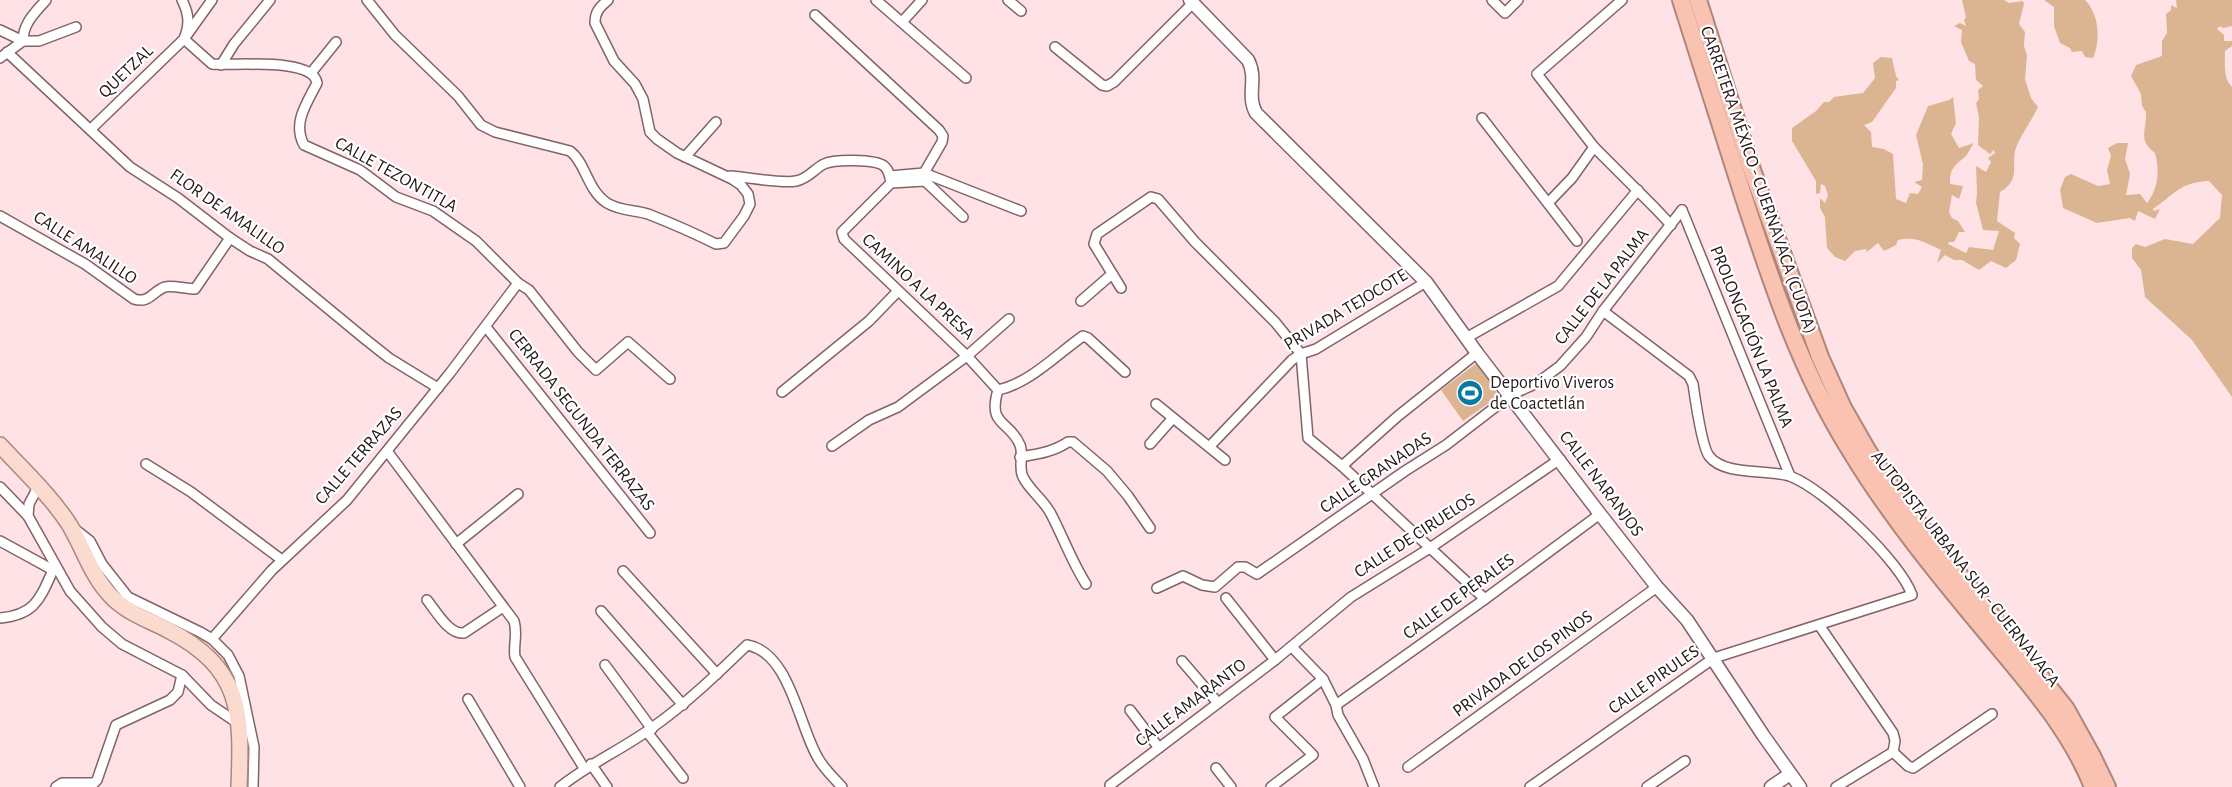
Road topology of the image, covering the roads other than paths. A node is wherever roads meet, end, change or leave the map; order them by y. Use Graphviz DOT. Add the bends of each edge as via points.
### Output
graph roads {
  1 [pos="46,0"];
  2 [pos="182,0"];
  3 [pos="212,0"];
  4 [pos="270,0"];
  5 [pos="367,0"];
  6 [pos="608,0"];
  7 [pos="876,0"];
  8 [pos="922,0"];
  9 [pos="1008,0"];
  10 [pos="1492,0"];
  11 [pos="1518,0"];
  12 [pos="1622,0"];
  13 [pos="1679,0"];
  14 [pos="1691,0"];
  15 [pos="1698,0"];
  16 [pos="1192,1"];
  17 [pos="1021,11"];
  18 [pos="815,15"];
  19 [pos="902,22"];
  20 [pos="76,27"];
  21 [pos="0,30"];
  22 [pos="184,39"];
  23 [pos="23,40"];
  24 [pos="336,42"];
  25 [pos="1055,47"];
  26 [pos="3,55"];
  27 [pos="221,65"];
  28 [pos="311,73"];
  29 [pos="966,78"];
  30 [pos="1482,118"];
  31 [pos="716,122"];
  32 [pos="91,129"];
  33 [pos="1594,147"];
  34 [pos="685,157"];
  35 [pos="924,173"];
  36 [pos="727,177"];
  37 [pos="891,179"];
  38 [pos="1638,190"];
  39 [pos="1548,203"];
  40 [pos="1682,210"];
  41 [pos="1021,211"];
  42 [pos="0,216"];
  43 [pos="963,217"];
  44 [pos="1671,225"];
  45 [pos="230,238"];
  46 [pos="1577,241"];
  47 [pos="1112,274"];
  48 [pos="1426,282"];
  49 [pos="518,283"];
  50 [pos="1121,288"];
  51 [pos="898,291"];
  52 [pos="1081,301"];
  53 [pos="1603,311"];
  54 [pos="1009,319"];
  55 [pos="486,327"];
  56 [pos="1466,338"];
  57 [pos="1477,353"];
  58 [pos="1301,354"];
  59 [pos="967,356"];
  60 [pos="1125,372"];
  61 [pos="670,379"];
  62 [pos="438,388"];
  63 [pos="998,390"];
  64 [pos="782,392"];
  65 [pos="1511,395"];
  66 [pos="1156,404"];
  67 [pos="1173,418"];
  68 [pos="1150,444"];
  69 [pos="0,445"];
  70 [pos="832,446"];
  71 [pos="1210,446"];
  72 [pos="387,451"];
  73 [pos="1020,457"];
  74 [pos="1560,459"];
  75 [pos="1225,460"];
  76 [pos="146,464"];
  77 [pos="1342,466"];
  78 [pos="1790,476"];
  79 [pos="38,487"];
  80 [pos="0,488"];
  81 [pos="518,494"];
  82 [pos="1372,494"];
  83 [pos="1600,514"];
  84 [pos="28,516"];
  85 [pos="69,525"];
  86 [pos="1150,528"];
  87 [pos="650,533"];
  88 [pos="0,541"];
  89 [pos="456,544"];
  90 [pos="1430,548"];
  91 [pos="282,560"];
  92 [pos="55,568"];
  93 [pos="623,571"];
  94 [pos="1086,584"];
  95 [pos="1657,587"];
  96 [pos="1157,588"];
  97 [pos="1226,598"];
  98 [pos="1485,599"];
  99 [pos="428,600"];
  100 [pos="503,607"];
  101 [pos="601,611"];
  102 [pos="0,618"];
  103 [pos="1819,625"];
  104 [pos="212,639"];
  105 [pos="1292,646"];
  106 [pos="1714,658"];
  107 [pos="1275,660"];
  108 [pos="1182,661"];
  109 [pos="605,665"];
  110 [pos="717,674"];
  111 [pos="182,675"];
  112 [pos="1323,679"];
  113 [pos="468,699"];
  114 [pos="1218,703"];
  115 [pos="683,705"];
  116 [pos="1336,705"];
  117 [pos="1130,710"];
  118 [pos="1992,714"];
  119 [pos="239,724"];
  120 [pos="649,730"];
  121 [pos="1159,748"];
  122 [pos="1893,752"];
  123 [pos="1685,761"];
  124 [pos="587,766"];
  125 [pos="1408,767"];
  126 [pos="1216,768"];
  127 [pos="1790,774"];
  128 [pos="683,778"];
  129 [pos="1110,785"];
  130 [pos="56,787"];
  131 [pos="239,787"];
  132 [pos="253,787"];
  133 [pos="520,787"];
  134 [pos="560,787"];
  135 [pos="607,787"];
  136 [pos="842,787"];
  137 [pos="1231,787"];
  138 [pos="1271,787"];
  139 [pos="1374,787"];
  140 [pos="1530,787"];
  141 [pos="1647,787"];
  142 [pos="1771,787"];
  143 [pos="1800,787"];
  144 [pos="1836,787"];
  145 [pos="2086,787"];
  146 [pos="2093,787"];
  147 [pos="2100,787"];
  148 [pos="2107,787"];
  1 -- 23 [label="street" via="26,25"];
  2 -- 22 [label="street" via="189,18"];
  3 -- 22 [label="street, QUETZAL"];
  4 -- 27 [label="street"];
  5 -- 36 [label="street" via="395,36 458,96 481,124 495,132 570,151 593,189 617,208 646,213 716,244 724,243 750,204 741,185"];
  6 -- 34 [label="street" via="595,16 602,40 643,99 650,132"];
  7 -- 19 [label="street"];
  8 -- 19 [label="street"];
  9 -- 17 [label="street"];
  10 -- 11 [label="street" via="1505,13"];
  12 -- 33 [label="street" via="1538,74"];
  13 -- 145 [label="highway, CARRETERA MÉXICO - CUERNAVACA (CUOTA)" via="1711,111 1776,303 1834,429 1883,503 2055,722"];
  13 -- 146 [label="highway, AUTOPISTA URBANA SUR - CUERNAVACA" via="1773,290 1824,403 1887,505 2060,725"];
  14 -- 147 [label="highway, CARRETERA MÉXICO - CUERNAVACA (CUOTA)" via="1790,295 1836,399 1882,478 2061,708"];
  15 -- 148 [label="highway, AUTOPISTA URBANA SUR - CUERNAVACA" via="1752,170 1820,357 1843,408 1899,499 2066,709"];
  16 -- 25 [label="street" via="1107,86"];
  16 -- 48 [label="street, CALLE NARANJOS" via="1248,60 1253,70 1251,103 1256,113"];
  18 -- 35 [label="street" via="939,130 942,142"];
  19 -- 29 [label="street"];
  20 -- 23 [label="street" via="39,40"];
  21 -- 23 [label="street"];
  22 -- 27 [label="street" via="207,61"];
  22 -- 32 [label="street, QUETZAL"];
  23 -- 26 [label="street"];
  24 -- 28 [label="street"];
  26 -- 32 [label="street, FLOR DE AMALILLO"];
  27 -- 28 [label="street" via="285,67"];
  28 -- 49 [label="street, CALLE TEZONTITLA" via="317,83 299,119 298,132 304,145 360,170 396,197 433,211 476,241"];
  30 -- 39 [label="street"];
  31 -- 34 [label="street"];
  32 -- 45 [label="street, FLOR DE AMALILLO" via="130,167"];
  33 -- 38 [label="street"];
  33 -- 39 [label="street"];
  34 -- 36 [label="street"];
  35 -- 37 [label="street"];
  35 -- 41 [label="street"];
  36 -- 37 [label="street" via="795,182 823,164 841,161 885,166"];
  37 -- 43 [label="street" via="925,181"];
  37 -- 51 [label="street, CAMINO A LA PRESA" via="842,232 844,239"];
  38 -- 44 [label="street"];
  38 -- 56 [label="street" via="1558,286"];
  39 -- 46 [label="street"];
  40 -- 44 [label="street, CALLE DE LA PALMA"];
  40 -- 78 [label="street, PROLONGACIÓN LA PALMA"];
  42 -- 45 [label="street, CALLE AMALILLO" via="85,264 140,301 165,287 195,289"];
  44 -- 53 [label="street, CALLE DE LA PALMA"];
  45 -- 62 [label="street, FLOR DE AMALILLO" via="268,259 390,358"];
  47 -- 50 [label="street"];
  47 -- 52 [label="street"];
  47 -- 58 [label="street" via="1094,244 1097,234 1151,197 1158,199"];
  48 -- 56 [label="street, CALLE NARANJOS"];
  48 -- 58 [label="street, PRIVADA TEJOCOTE" via="1316,350"];
  49 -- 55 [label="street, CALLE TERRAZAS"];
  49 -- 61 [label="street, CALLE TEZONTITLA" via="529,290 596,370 631,343"];
  51 -- 59 [label="street, CAMINO A LA PRESA"];
  51 -- 64 [label="street" via="869,321"];
  53 -- 65 [label="street, CALLE DE LA PALMA" via="1560,366"];
  53 -- 78 [label="street" via="1689,376 1707,454 1715,463"];
  54 -- 59 [label="street"];
  55 -- 62 [label="street, CALLE TERRAZAS"];
  55 -- 87 [label="street, CERRADA SEGUNDA TERRAZAS"];
  56 -- 57 [label="street, CALLE NARANJOS"];
  57 -- 65 [label="street, CALLE NARANJOS"];
  57 -- 77 [label="street, CALLE GRANADAS"];
  58 -- 71 [label="street, PRIVADA TEJOCOTE"];
  58 -- 77 [label="street" via="1308,438"];
  59 -- 63 [label="street, CAMINO A LA PRESA"];
  59 -- 70 [label="street" via="898,407 869,420"];
  60 -- 63 [label="street" via="1083,336 1036,371"];
  62 -- 72 [label="street, CALLE TERRAZAS"];
  63 -- 73 [label="street" via="994,410 1021,448"];
  65 -- 74 [label="street, CALLE NARANJOS"];
  65 -- 82 [label="street, CALLE GRANADAS" via="1446,445"];
  66 -- 67 [label="street"];
  67 -- 68 [label="street"];
  67 -- 71 [label="street"];
  69 -- 79 [label="main road"];
  71 -- 75 [label="street"];
  72 -- 89 [label="street"];
  72 -- 91 [label="street, CALLE TERRAZAS" via="347,500"];
  73 -- 86 [label="street" via="1073,442 1107,471"];
  73 -- 94 [label="street" via="1024,479 1050,512"];
  74 -- 83 [label="street, CALLE NARANJOS"];
  74 -- 90 [label="street, CALLE DE CIRUELOS"];
  76 -- 91 [label="street" via="192,492"];
  77 -- 82 [label="street"];
  78 -- 103 [label="street, CALLE PIRULES" via="1859,527 1909,585 1912,595"];
  79 -- 84 [label="street"];
  79 -- 85 [label="main road"];
  80 -- 84 [label="street"];
  81 -- 89 [label="street"];
  82 -- 90 [label="street"];
  82 -- 96 [label="street, CALLE GRANADAS" via="1257,574 1238,567 1215,587 1183,576"];
  83 -- 95 [label="street, CALLE NARANJOS"];
  83 -- 98 [label="street, CALLE DE PERALES"];
  84 -- 92 [label="street"];
  85 -- 104 [label="street" via="90,541 128,597"];
  85 -- 119 [label="main road" via="110,596 186,639 213,660 234,697"];
  88 -- 92 [label="street"];
  89 -- 100 [label="street"];
  90 -- 98 [label="street"];
  90 -- 105 [label="street, CALLE DE CIRUELOS" via="1351,597"];
  91 -- 104 [label="street, CALLE TERRAZAS"];
  92 -- 102 [label="street" via="35,606"];
  92 -- 111 [label="street" via="77,601 122,644"];
  93 -- 110 [label="street"];
  95 -- 106 [label="street, CALLE NARANJOS"];
  95 -- 125 [label="street, PRIVADA DE LOS PINOS"];
  97 -- 107 [label="street"];
  98 -- 116 [label="street, CALLE DE PERALES"];
  99 -- 100 [label="street" via="452,630 460,634"];
  100 -- 124 [label="street" via="517,630 515,657"];
  101 -- 115 [label="street"];
  103 -- 106 [label="street, CALLE PIRULES"];
  103 -- 122 [label="street" via="1893,733"];
  104 -- 132 [label="street" via="239,676 254,747"];
  105 -- 107 [label="street, CALLE AMARANTO"];
  105 -- 112 [label="street"];
  106 -- 127 [label="street, CALLE NARANJOS"];
  106 -- 140 [label="street, CALLE PIRULES"];
  107 -- 114 [label="street, CALLE AMARANTO"];
  108 -- 114 [label="street"];
  109 -- 120 [label="street"];
  110 -- 115 [label="street"];
  110 -- 136 [label="street" via="747,645 757,646 782,671 818,758"];
  111 -- 119 [label="street" via="211,705"];
  111 -- 130 [label="street" via="178,692 170,700 114,728 98,780"];
  112 -- 116 [label="street"];
  112 -- 138 [label="street" via="1275,717 1313,755"];
  113 -- 133 [label="street"];
  114 -- 121 [label="street, CALLE AMARANTO"];
  115 -- 120 [label="street"];
  116 -- 139 [label="street"];
  117 -- 121 [label="street"];
  118 -- 122 [label="street" via="1919,766 1908,766"];
  119 -- 131 [label="main road"];
  120 -- 124 [label="street"];
  120 -- 128 [label="street"];
  121 -- 129 [label="street, CALLE AMARANTO"];
  122 -- 144 [label="street"];
  123 -- 141 [label="street"];
  124 -- 134 [label="street"];
  124 -- 135 [label="street"];
  126 -- 137 [label="street"];
  127 -- 142 [label="street"];
  127 -- 143 [label="street, CALLE NARANJOS"];
}
